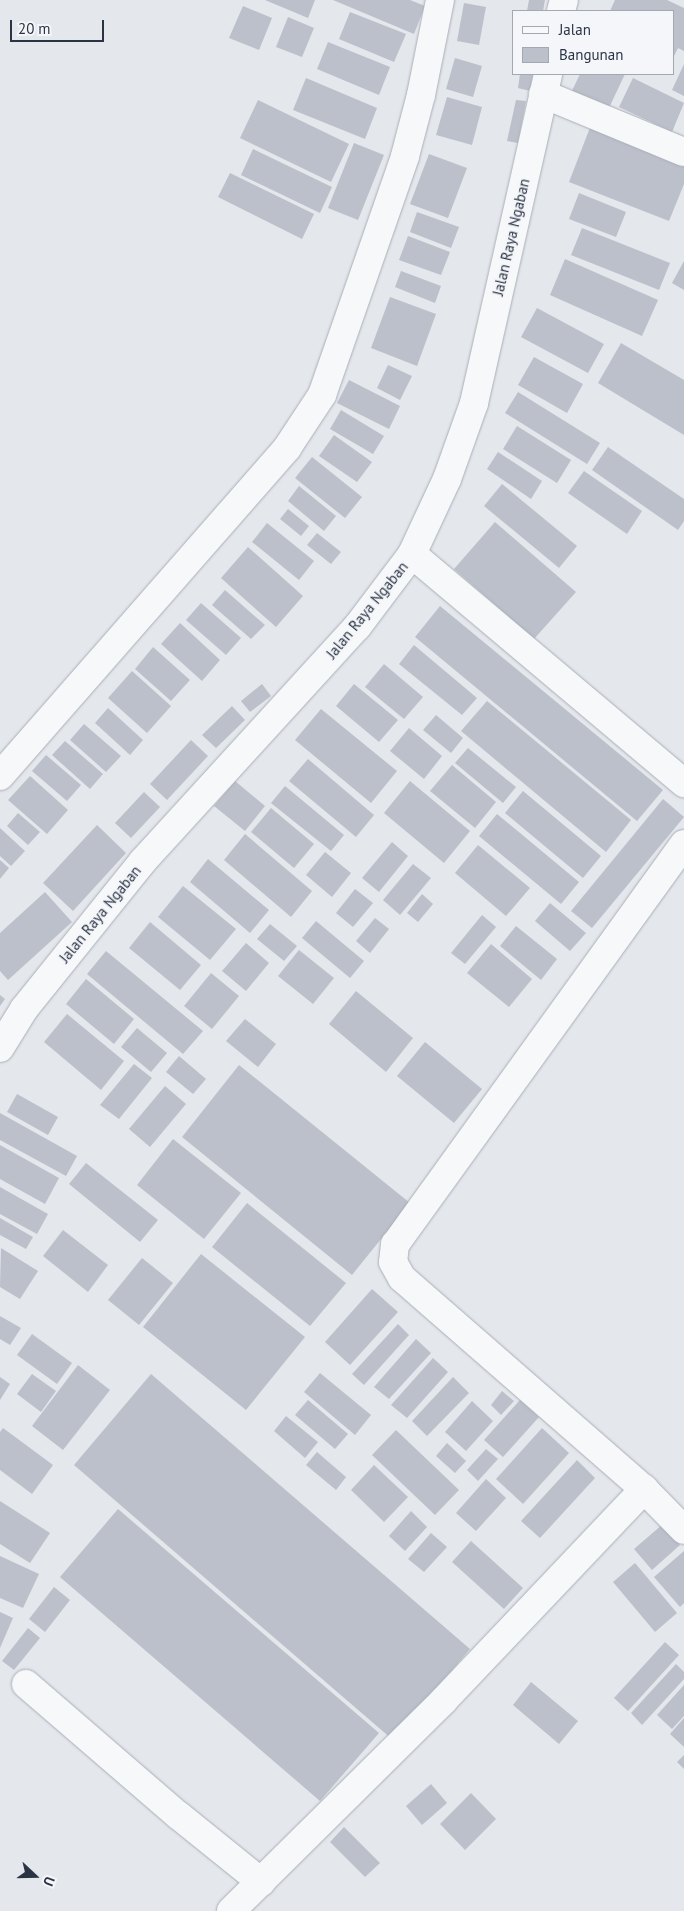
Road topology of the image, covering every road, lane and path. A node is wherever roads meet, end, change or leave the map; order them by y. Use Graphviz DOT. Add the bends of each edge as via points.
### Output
graph roads {
  1 [pos="440,0"];
  2 [pos="545,84"];
  3 [pos="684,152"];
  4 [pos="412,554"];
  5 [pos="0,776"];
  6 [pos="684,783"];
  7 [pos="684,844"];
  8 [pos="0,1048"];
  9 [pos="644,1489"];
  10 [pos="684,1530"];
  11 [pos="26,1684"];
  12 [pos="262,1882"];
  13 [pos="231,1911"];
  1 -- 5 [label="street" via="405,156 322,395 288,448"];
  2 -- 3 [label="street"];
  2 -- 4 [label="street, Jalan Raya Ngaban" via="474,403 447,479"];
  4 -- 6 [label="street"];
  4 -- 8 [label="street, Jalan Raya Ngaban" via="357,626 108,904 24,1009"];
  7 -- 9 [label="street" via="395,1244 393,1262 402,1278"];
  9 -- 10 [label="street"];
  9 -- 12 [label="street" via="444,1700"];
  11 -- 12 [label="street" via="178,1815"];
  12 -- 13 [label="street"];
}
